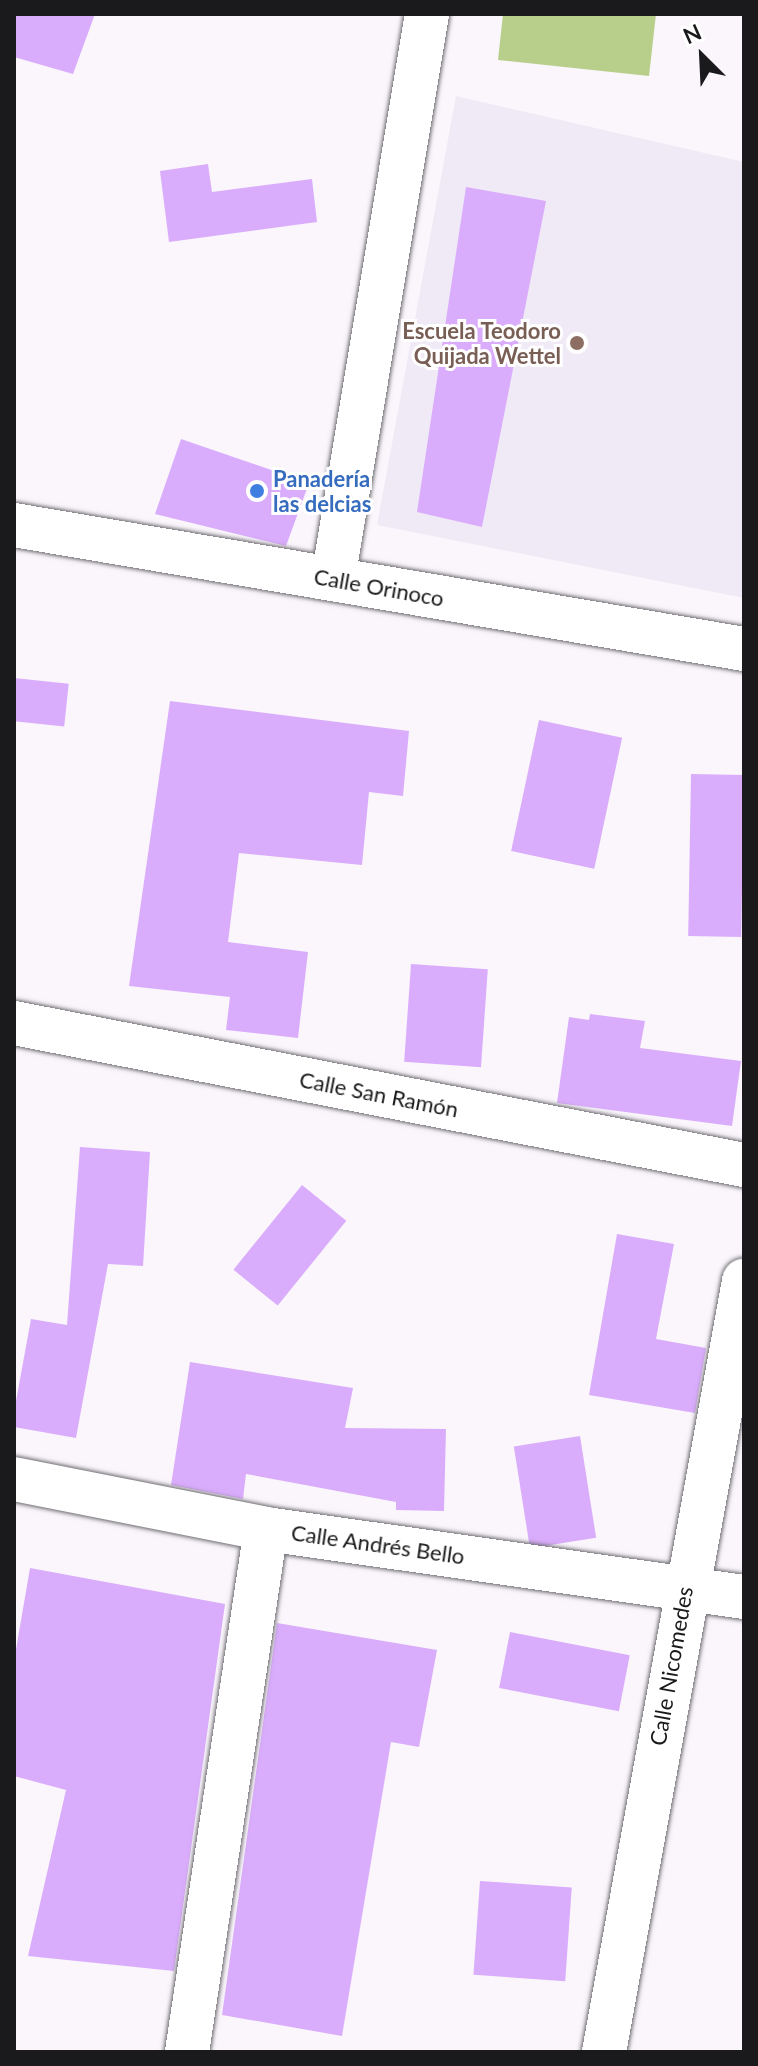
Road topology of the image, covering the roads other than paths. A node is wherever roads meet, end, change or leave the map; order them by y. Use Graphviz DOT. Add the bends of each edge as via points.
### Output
graph roads {
  1 [pos="427,14"];
  2 [pos="14,525"];
  3 [pos="333,579"];
  4 [pos="744,649"];
  5 [pos="14,1023"];
  6 [pos="744,1165"];
  7 [pos="744,1281"];
  8 [pos="14,1479"];
  9 [pos="266,1529"];
  10 [pos="685,1586"];
  11 [pos="744,1597"];
  12 [pos="187,2052"];
  13 [pos="604,2052"];
  1 -- 3 [label="street"];
  2 -- 3 [label="street, Calle Orinoco"];
  3 -- 4 [label="street, Calle Orinoco"];
  5 -- 6 [label="street, Calle San Ramón"];
  7 -- 10 [label="street, Calle Nicomedes"];
  8 -- 9 [label="street, Calle Andrés Bello"];
  9 -- 10 [label="street, Calle Andrés Bello"];
  9 -- 12 [label="street"];
  10 -- 11 [label="street, Calle Andrés Bello"];
  10 -- 13 [label="street, Calle Nicomedes"];
}
